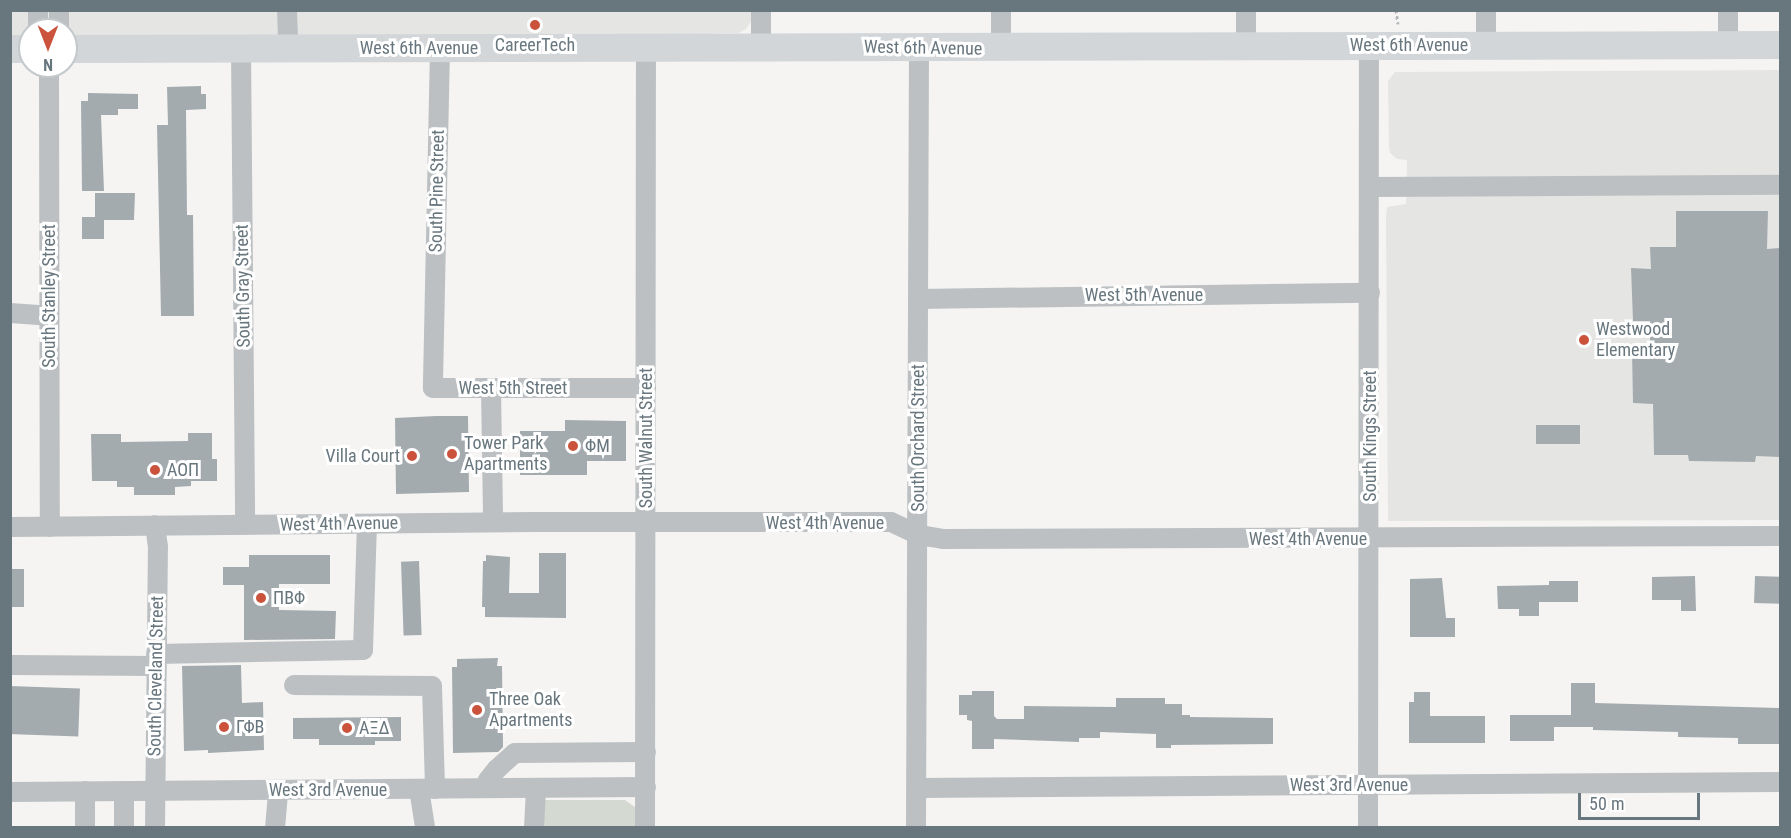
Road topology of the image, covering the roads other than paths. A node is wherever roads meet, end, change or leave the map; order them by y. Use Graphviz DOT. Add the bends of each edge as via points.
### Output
graph roads {
  1 [pos="287,10"];
  2 [pos="761,10"];
  3 [pos="1001,10"];
  4 [pos="1246,10"];
  5 [pos="1486,10"];
  6 [pos="1728,10"];
  7 [pos="761,45"];
  8 [pos="1369,45"];
  9 [pos="1486,45"];
  10 [pos="1728,45"];
  11 [pos="1780,45"];
  12 [pos="1246,46"];
  13 [pos="241,48"];
  14 [pos="288,48"];
  15 [pos="440,48"];
  16 [pos="920,48"];
  17 [pos="78,49"];
  18 [pos="645,49"];
  19 [pos="1001,49"];
  20 [pos="49,78"];
  21 [pos="1780,185"];
  22 [pos="1371,187"];
  23 [pos="1370,293"];
  24 [pos="918,299"];
  25 [pos="10,313"];
  26 [pos="49,316"];
  27 [pos="433,334"];
  28 [pos="491,388"];
  29 [pos="646,388"];
  30 [pos="493,522"];
  31 [pos="646,523"];
  32 [pos="367,524"];
  33 [pos="155,525"];
  34 [pos="245,525"];
  35 [pos="10,527"];
  36 [pos="50,527"];
  37 [pos="919,535"];
  38 [pos="1780,536"];
  39 [pos="1370,540"];
  40 [pos="156,660"];
  41 [pos="10,665"];
  42 [pos="294,685"];
  43 [pos="646,752"];
  44 [pos="1780,782"];
  45 [pos="1368,784"];
  46 [pos="646,787"];
  47 [pos="486,788"];
  48 [pos="536,788"];
  49 [pos="917,788"];
  50 [pos="427,789"];
  51 [pos="278,790"];
  52 [pos="85,791"];
  53 [pos="124,791"];
  54 [pos="155,791"];
  55 [pos="10,792"];
  56 [pos="85,828"];
  57 [pos="124,828"];
  58 [pos="155,828"];
  59 [pos="275,828"];
  60 [pos="425,828"];
  61 [pos="534,828"];
  62 [pos="645,828"];
  63 [pos="916,828"];
  64 [pos="1368,828"];
  1 -- 14 [label="street"];
  2 -- 7 [label="street"];
  3 -- 19 [label="street"];
  4 -- 12 [label="street"];
  5 -- 9 [label="street"];
  6 -- 10 [label="street"];
  7 -- 16 [label="highway, West 6th Avenue"];
  7 -- 18 [label="highway, West 6th Avenue"];
  8 -- 9 [label="highway, West 6th Avenue"];
  8 -- 12 [label="highway, West 6th Avenue"];
  8 -- 22 [label="street, South Kings Street"];
  9 -- 10 [label="highway, West 6th Avenue"];
  10 -- 11 [label="highway, West 6th Avenue"];
  12 -- 19 [label="highway, West 6th Avenue"];
  13 -- 14 [label="highway, West 6th Avenue"];
  13 -- 17 [label="highway, West 6th Avenue"];
  13 -- 34 [label="street, South Gray Street"];
  14 -- 15 [label="highway, West 6th Avenue"];
  15 -- 18 [label="highway, West 6th Avenue"];
  15 -- 27 [label="street, South Pine Street"];
  16 -- 19 [label="highway, West 6th Avenue"];
  16 -- 24 [label="street, South Orchard Street"];
  18 -- 29 [label="street, South Walnut Street"];
  20 -- 26 [label="street, South Stanley Street"];
  21 -- 22 [label="street"];
  22 -- 23 [label="street, South Kings Street"];
  23 -- 24 [label="street, West 5th Avenue"];
  23 -- 39 [label="street, South Kings Street"];
  24 -- 37 [label="street, South Orchard Street"];
  25 -- 26 [label="street"];
  26 -- 36 [label="street, South Stanley Street"];
  27 -- 28 [label="street, West 5th Street" via="433,388"];
  28 -- 29 [label="street, West 5th Street"];
  28 -- 30 [label="street"];
  29 -- 31 [label="street, South Walnut Street"];
  30 -- 31 [label="street, West 4th Avenue"];
  30 -- 32 [label="street, West 4th Avenue"];
  31 -- 37 [label="street, West 4th Avenue" via="891,522"];
  31 -- 43 [label="street, South Walnut Street"];
  32 -- 34 [label="street, West 4th Avenue"];
  32 -- 40 [label="street" via="363,650"];
  33 -- 34 [label="street, West 4th Avenue"];
  33 -- 36 [label="street, West 4th Avenue"];
  33 -- 40 [label="street, South Cleveland Street"];
  35 -- 36 [label="street, West 4th Avenue"];
  37 -- 39 [label="street, West 4th Avenue" via="943,539"];
  37 -- 49 [label="street, South Orchard Street"];
  38 -- 39 [label="street, West 4th Avenue"];
  39 -- 45 [label="street, South Kings Street"];
  40 -- 41 [label="street"];
  40 -- 54 [label="street, South Cleveland Street"];
  42 -- 50 [label="street" via="432,686"];
  43 -- 46 [label="street, South Walnut Street"];
  43 -- 47 [label="street" via="515,753 497,769"];
  44 -- 45 [label="street, West 3rd Avenue"];
  45 -- 49 [label="street, West 3rd Avenue"];
  45 -- 64 [label="street, South Kings Street"];
  46 -- 48 [label="street, West 3rd Avenue"];
  46 -- 62 [label="street, South Walnut Street"];
  47 -- 48 [label="street, West 3rd Avenue"];
  47 -- 50 [label="street, West 3rd Avenue"];
  48 -- 61 [label="street"];
  49 -- 63 [label="street, South Orchard Street"];
  50 -- 51 [label="street, West 3rd Avenue"];
  50 -- 60 [label="street"];
  51 -- 54 [label="street, West 3rd Avenue"];
  51 -- 59 [label="street"];
  52 -- 53 [label="street, West 3rd Avenue"];
  52 -- 55 [label="street, West 3rd Avenue"];
  52 -- 56 [label="street"];
  53 -- 54 [label="street, West 3rd Avenue"];
  53 -- 57 [label="street"];
  54 -- 58 [label="street, South Cleveland Street"];
}
